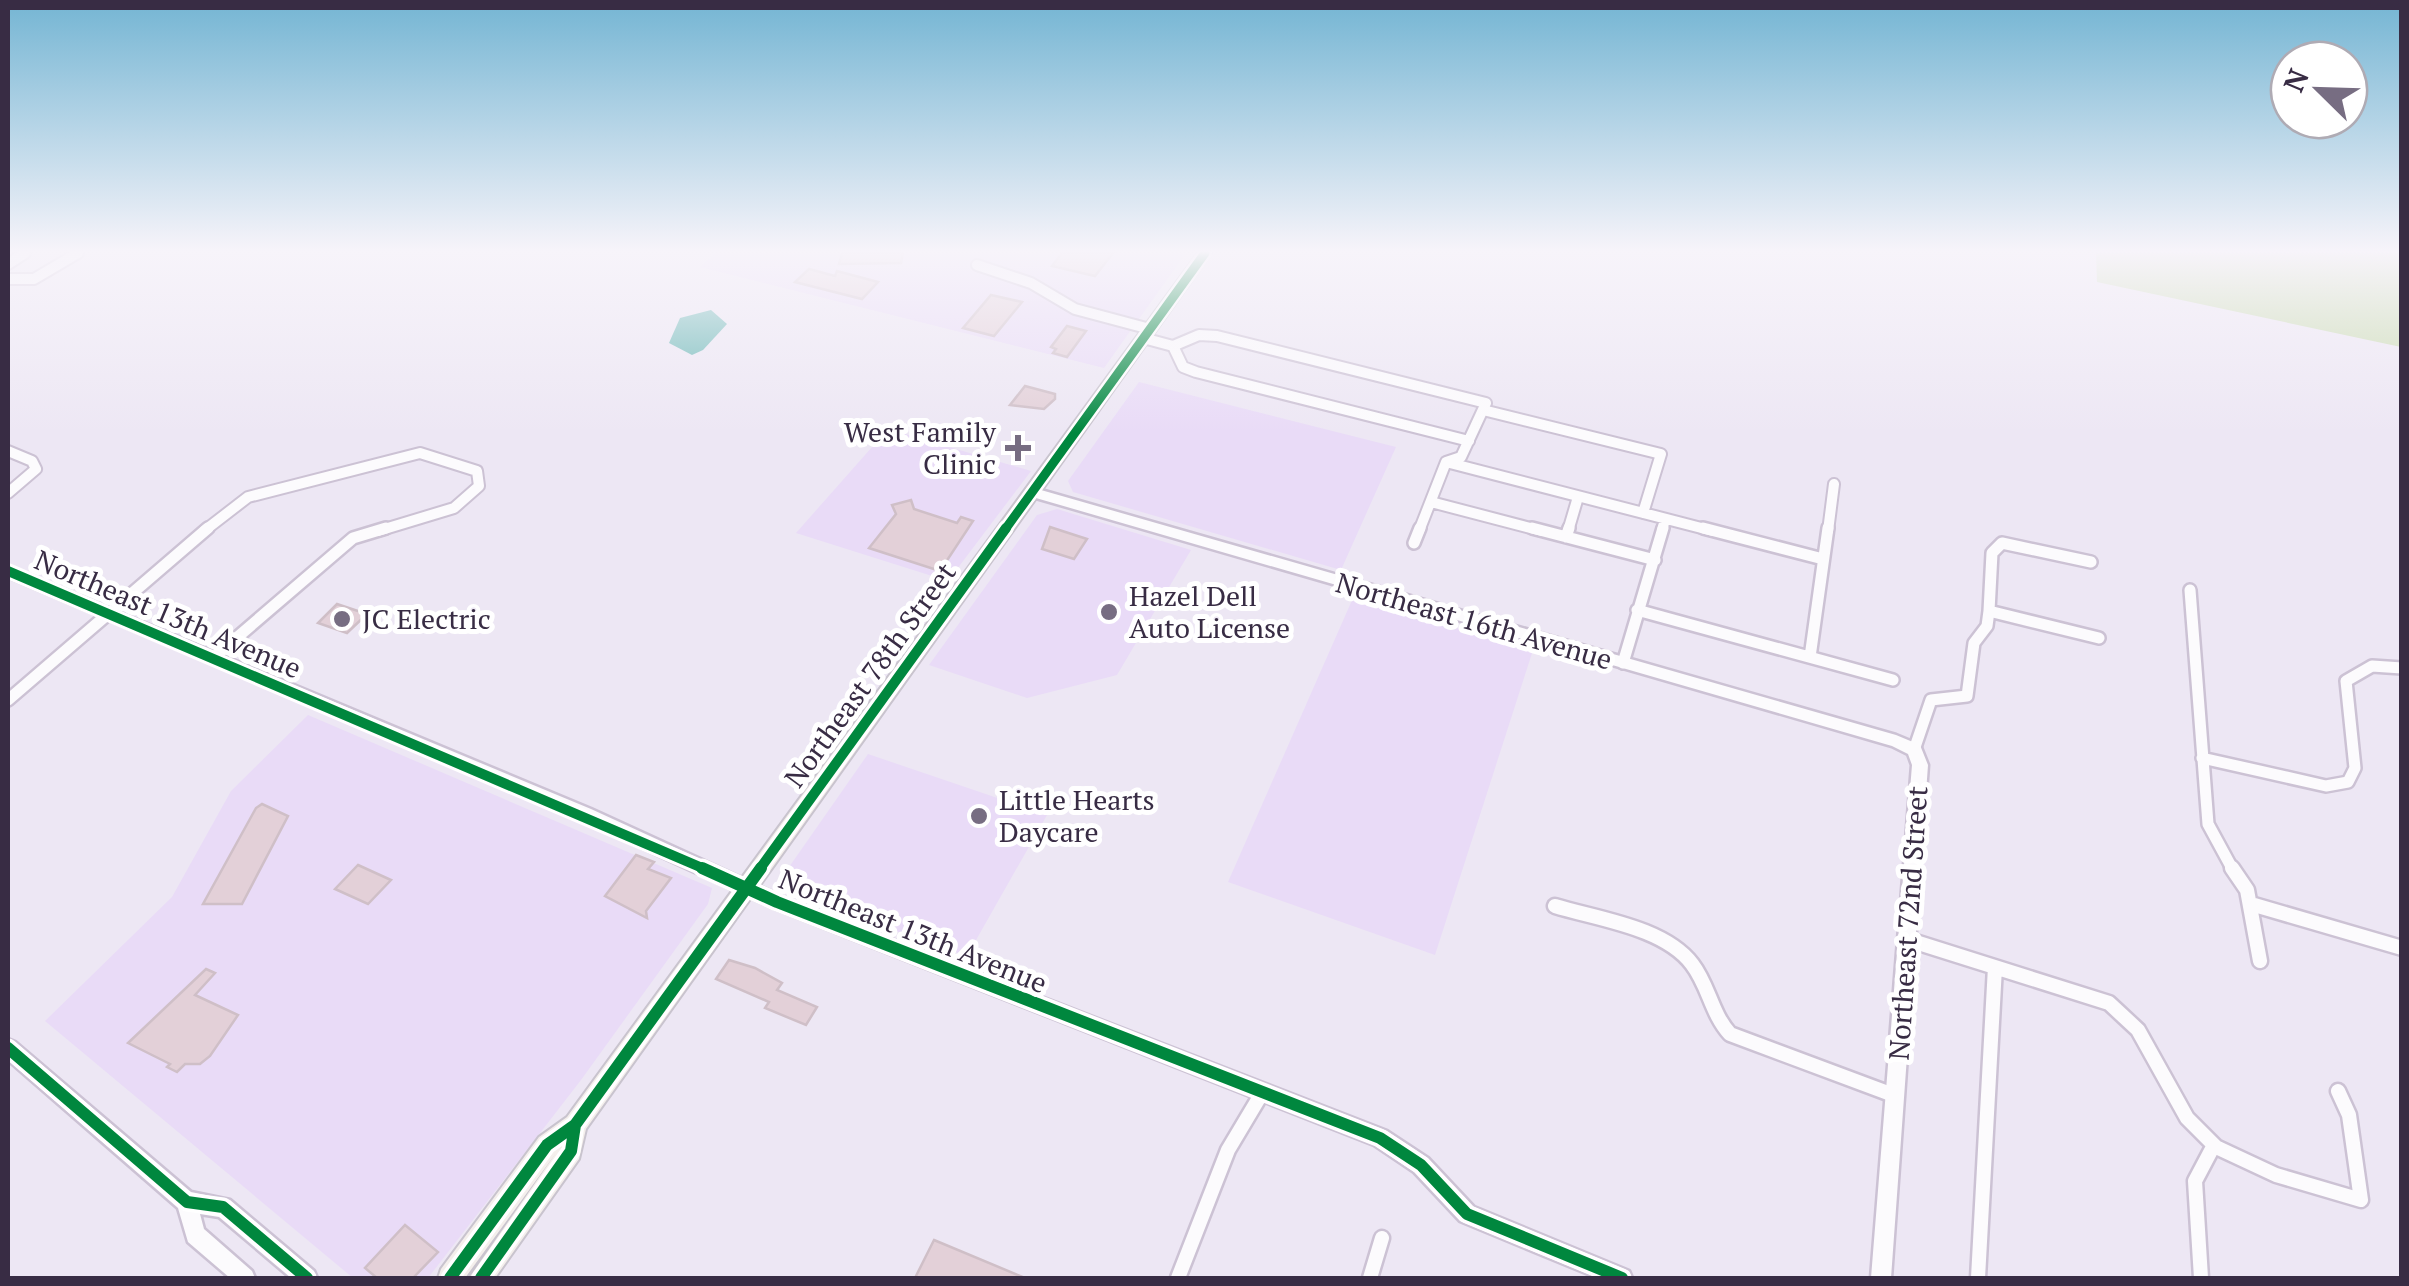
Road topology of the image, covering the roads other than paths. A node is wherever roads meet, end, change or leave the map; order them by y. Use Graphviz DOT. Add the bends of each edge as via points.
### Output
graph roads {
  1 [pos="1087,313"];
  2 [pos="1162,313"];
  3 [pos="1147,334"];
  4 [pos="1174,346"];
  5 [pos="1483,410"];
  6 [pos="1469,442"];
  7 [pos="8,451"];
  8 [pos="1446,462"];
  9 [pos="1834,484"];
  10 [pos="8,493"];
  11 [pos="1034,493"];
  12 [pos="1578,496"];
  13 [pos="1431,502"];
  14 [pos="1643,513"];
  15 [pos="1665,519"];
  16 [pos="1566,537"];
  17 [pos="1414,543"];
  18 [pos="1824,559"];
  19 [pos="1655,560"];
  20 [pos="2091,562"];
  21 [pos="8,572"];
  22 [pos="2190,590"];
  23 [pos="1637,610"];
  24 [pos="109,612"];
  25 [pos="1988,612"];
  26 [pos="2099,638"];
  27 [pos="1810,657"];
  28 [pos="213,658"];
  29 [pos="1623,663"];
  30 [pos="2402,668"];
  31 [pos="1893,680"];
  32 [pos="8,700"];
  33 [pos="1914,750"];
  34 [pos="2202,758"];
  35 [pos="746,887"];
  36 [pos="2251,904"];
  37 [pos="1556,906"];
  38 [pos="1906,939"];
  39 [pos="2402,948"];
  40 [pos="2260,961"];
  41 [pos="1995,967"];
  42 [pos="8,1048"];
  43 [pos="2338,1091"];
  44 [pos="1262,1093"];
  45 [pos="1896,1096"];
  46 [pos="575,1125"];
  47 [pos="2214,1145"];
  48 [pos="188,1202"];
  49 [pos="1382,1238"];
  50 [pos="245,1278"];
  51 [pos="307,1278"];
  52 [pos="450,1278"];
  53 [pos="482,1278"];
  54 [pos="1178,1278"];
  55 [pos="1370,1278"];
  56 [pos="1622,1278"];
  57 [pos="1881,1278"];
  58 [pos="1978,1278"];
  59 [pos="2200,1278"];
  1 -- 3 [label="street"];
  2 -- 3 [label="main road, Northeast 78th Street"];
  3 -- 4 [label="street"];
  3 -- 11 [label="main road, Northeast 78th Street"];
  4 -- 5 [label="street" via="1199,335 1217,336 1486,402"];
  4 -- 6 [label="street" via="1183,368"];
  5 -- 6 [label="street"];
  5 -- 14 [label="street" via="1661,454"];
  6 -- 8 [label="street" via="1460,457"];
  7 -- 10 [label="street" via="32,460 36,469"];
  8 -- 12 [label="street"];
  8 -- 13 [label="street"];
  9 -- 18 [label="street"];
  11 -- 29 [label="street, Northeast 16th Avenue"];
  11 -- 35 [label="main road, Northeast 78th Street"];
  12 -- 14 [label="street"];
  12 -- 16 [label="street"];
  13 -- 16 [label="street"];
  13 -- 17 [label="street"];
  14 -- 15 [label="street"];
  15 -- 18 [label="street"];
  15 -- 19 [label="street"];
  16 -- 19 [label="street"];
  18 -- 27 [label="street"];
  19 -- 23 [label="street"];
  20 -- 25 [label="street" via="2002,543 1992,553"];
  21 -- 24 [label="street, Northeast 13th Avenue"];
  22 -- 34 [label="street"];
  23 -- 27 [label="street"];
  23 -- 29 [label="street"];
  24 -- 28 [label="street, Northeast 13th Avenue"];
  24 -- 28 [label="street" via="248,498 424,453 474,469 474,494 454,508 352,538"];
  24 -- 32 [label="street"];
  25 -- 26 [label="street"];
  25 -- 33 [label="street, Northeast 72nd Street" via="1974,643 1967,696 1931,700"];
  27 -- 31 [label="street"];
  28 -- 35 [label="street, Northeast 13th Avenue"];
  29 -- 33 [label="street, Northeast 16th Avenue"];
  30 -- 34 [label="street" via="2372,666 2346,682 2354,768 2348,782 2326,786"];
  33 -- 38 [label="street, Northeast 72nd Street" via="1920,765"];
  34 -- 36 [label="street" via="2210,834"];
  35 -- 44 [label="street, Northeast 13th Avenue"];
  35 -- 46 [label="main road, Northeast 78th Street"];
  36 -- 39 [label="street"];
  36 -- 40 [label="street"];
  37 -- 45 [label="street" via="1679,949 1730,1034"];
  38 -- 41 [label="street"];
  38 -- 45 [label="street, Northeast 72nd Street"];
  41 -- 47 [label="street" via="2127,1014 2198,1131"];
  41 -- 58 [label="street"];
  42 -- 48 [label="street"];
  43 -- 47 [label="street" via="2349,1115 2361,1200 2227,1156"];
  44 -- 54 [label="street" via="1228,1150"];
  44 -- 56 [label="street, Northeast 13th Avenue" via="1400,1148 1468,1214"];
  45 -- 57 [label="street, Northeast 72nd Street"];
  46 -- 52 [label="main road, Northeast 78th Street" via="547,1145"];
  46 -- 53 [label="main road, Northeast 78th Street" via="571,1151"];
  47 -- 59 [label="street" via="2196,1182"];
  48 -- 50 [label="street" via="195,1235"];
  48 -- 51 [label="street" via="222,1207"];
  49 -- 55 [label="street"];
}
